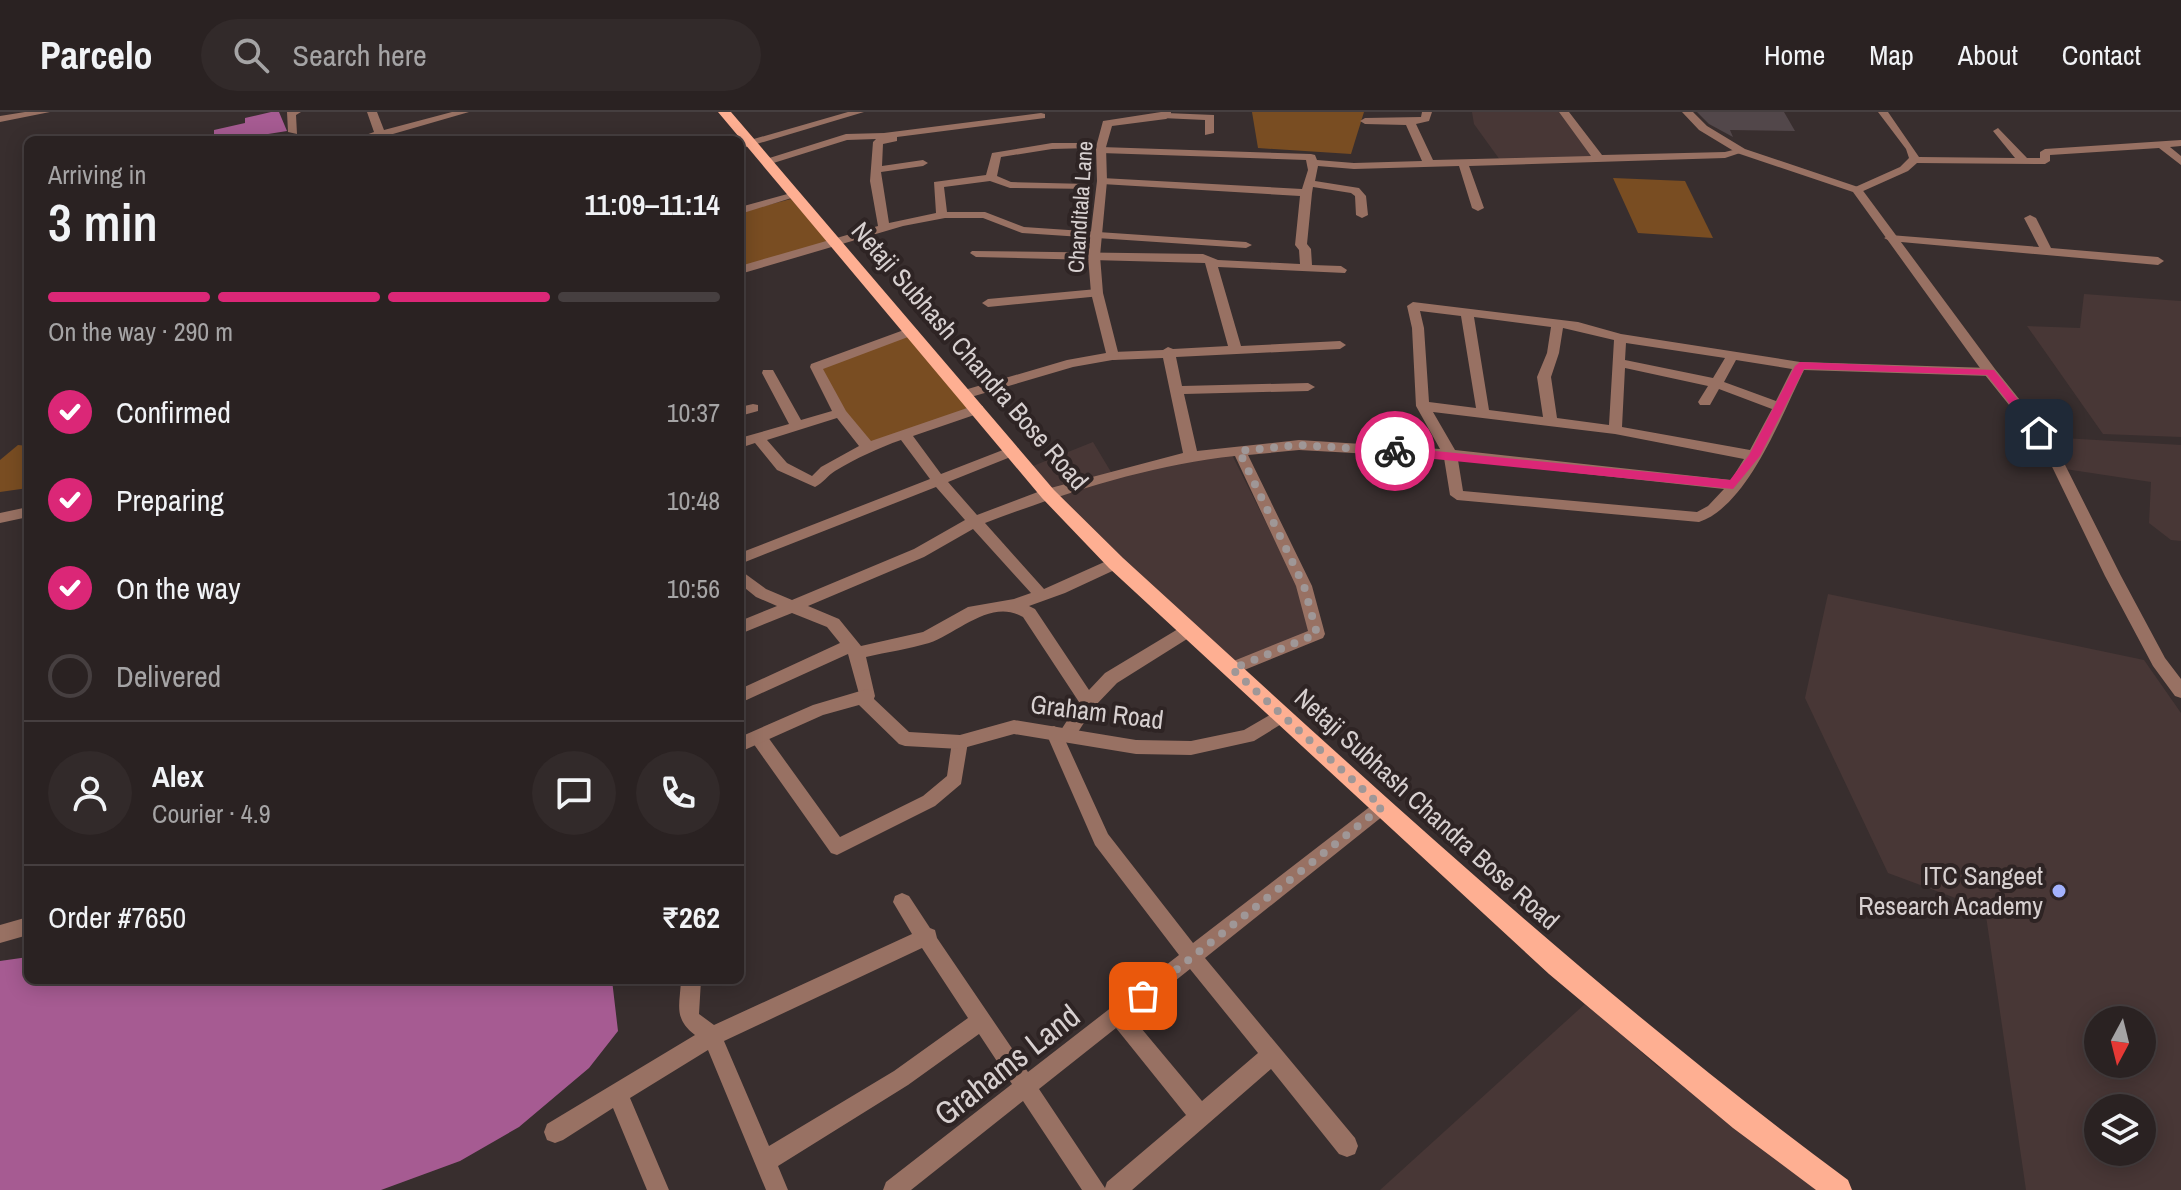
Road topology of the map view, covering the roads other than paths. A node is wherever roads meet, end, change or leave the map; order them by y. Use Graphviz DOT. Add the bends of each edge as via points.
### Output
graph roads {
  1 [pos="45,112"];
  2 [pos="296,112"];
  3 [pos="372,112"];
  4 [pos="464,112"];
  5 [pos="724,112"];
  6 [pos="859,112"];
  7 [pos="1427,112"];
  8 [pos="1564,112"];
  9 [pos="1687,112"];
  10 [pos="1883,112"];
  11 [pos="1166,114"];
  12 [pos="0,119"];
  13 [pos="1365,121"];
  14 [pos="1410,122"];
  15 [pos="1998,131"];
  16 [pos="293,132"];
  17 [pos="1209,133"];
  18 [pos="379,136"];
  19 [pos="740,136"];
  20 [pos="2181,143"];
  21 [pos="745,144"];
  22 [pos="1087,146"];
  23 [pos="2163,146"];
  24 [pos="1101,150"];
  25 [pos="1741,151"];
  26 [pos="1599,159"];
  27 [pos="1914,160"];
  28 [pos="2024,161"];
  29 [pos="767,162"];
  30 [pos="2181,162"];
  31 [pos="923,163"];
  32 [pos="1314,163"];
  33 [pos="1463,163"];
  34 [pos="1429,164"];
  35 [pos="875,170"];
  36 [pos="991,178"];
  37 [pos="1102,181"];
  38 [pos="1088,187"];
  39 [pos="1307,188"];
  40 [pos="1857,190"];
  41 [pos="795,195"];
  42 [pos="1478,208"];
  43 [pos="744,210"];
  44 [pos="947,215"];
  45 [pos="1362,215"];
  46 [pos="2030,218"];
  47 [pos="884,228"];
  48 [pos="1097,233"];
  49 [pos="1890,238"];
  50 [pos="836,243"];
  51 [pos="1246,245"];
  52 [pos="2047,252"];
  53 [pos="976,253"];
  54 [pos="1094,256"];
  55 [pos="1210,260"];
  56 [pos="2158,261"];
  57 [pos="1306,268"];
  58 [pos="744,269"];
  59 [pos="1341,270"];
  60 [pos="1097,293"];
  61 [pos="988,303"];
  62 [pos="1467,312"];
  63 [pos="1558,323"];
  64 [pos="912,331"];
  65 [pos="1620,338"];
  66 [pos="1340,345"];
  67 [pos="1235,348"];
  68 [pos="1168,351"];
  69 [pos="1733,355"];
  70 [pos="1113,356"];
  71 [pos="1620,363"];
  72 [pos="1800,366"];
  73 [pos="1990,372"];
  74 [pos="768,373"];
  75 [pos="1715,383"];
  76 [pos="1308,387"];
  77 [pos="1177,390"];
  78 [pos="972,402"];
  79 [pos="1705,402"];
  80 [pos="1423,406"];
  81 [pos="1779,407"];
  82 [pos="840,413"];
  83 [pos="1483,413"];
  84 [pos="1551,422"];
  85 [pos="796,424"];
  86 [pos="1615,430"];
  87 [pos="903,433"];
  88 [pos="759,438"];
  89 [pos="744,442"];
  90 [pos="868,447"];
  91 [pos="1013,451"];
  92 [pos="1239,451"];
  93 [pos="1450,454"];
  94 [pos="1191,456"];
  95 [pos="1754,456"];
  96 [pos="939,481"];
  97 [pos="1733,485"];
  98 [pos="1048,494"];
  99 [pos="24,513"];
  100 [pos="0,518"];
  101 [pos="975,521"];
  102 [pos="744,557"];
  103 [pos="1116,563"];
  104 [pos="744,579"];
  105 [pos="1042,596"];
  106 [pos="1015,605"];
  107 [pos="792,606"];
  108 [pos="744,626"];
  109 [pos="1189,630"];
  110 [pos="855,649"];
  111 [pos="1232,669"];
  112 [pos="2181,691"];
  113 [pos="744,694"];
  114 [pos="867,696"];
  115 [pos="1088,702"];
  116 [pos="1282,715"];
  117 [pos="1061,734"];
  118 [pos="759,738"];
  119 [pos="960,742"];
  120 [pos="744,744"];
  121 [pos="1382,807"];
  122 [pos="902,902"];
  123 [pos="24,927"];
  124 [pos="0,934"];
  125 [pos="928,936"];
  126 [pos="1192,957"];
  127 [pos="691,984"];
  128 [pos="1118,1015"];
  129 [pos="982,1020"];
  130 [pos="712,1036"];
  131 [pos="1273,1054"];
  132 [pos="1026,1088"];
  133 [pos="618,1094"];
  134 [pos="1201,1116"];
  135 [pos="555,1132"];
  136 [pos="1347,1146"];
  137 [pos="765,1161"];
  138 [pos="658,1190"];
  139 [pos="777,1190"];
  140 [pos="894,1190"];
  141 [pos="1095,1190"];
  142 [pos="1115,1190"];
  143 [pos="1838,1190"];
  1 -- 12 [label="street"];
  2 -- 16 [label="street" via="291,113"];
  3 -- 18 [label="street"];
  4 -- 18 [label="street"];
  5 -- 19 [label="main road, Netaji Subhash Chandra Bose Road"];
  6 -- 21 [label="street"];
  7 -- 14 [label="street" via="1425,119"];
  8 -- 26 [label="street"];
  9 -- 25 [label="street"];
  10 -- 27 [label="street"];
  11 -- 17 [label="street" via="1210,117"];
  11 -- 24 [label="street, Chanditala Lane" via="1107,123"];
  13 -- 14 [label="street"];
  14 -- 34 [label="street"];
  15 -- 28 [label="street"];
  20 -- 23 [label="street"];
  21 -- 29 [label="main road, Netaji Subhash Chandra Bose Road"];
  22 -- 36 [label="street" via="996,155"];
  23 -- 28 [label="street" via="2045,152 2045,161"];
  23 -- 30 [label="street"];
  24 -- 32 [label="street" via="1303,155"];
  24 -- 37 [label="street, Chanditala Lane"];
  25 -- 26 [label="street"];
  25 -- 40 [label="street"];
  26 -- 33 [label="street"];
  27 -- 28 [label="street"];
  27 -- 40 [label="street"];
  29 -- 35 [label="street" via="846,137 1045,117 880,141"];
  29 -- 41 [label="main road, Netaji Subhash Chandra Bose Road"];
  31 -- 35 [label="street"];
  32 -- 34 [label="street"];
  32 -- 39 [label="street"];
  33 -- 34 [label="street"];
  33 -- 42 [label="street"];
  35 -- 47 [label="street"];
  36 -- 38 [label="street" via="1010,185"];
  36 -- 44 [label="street" via="938,184 939,202"];
  37 -- 39 [label="street"];
  37 -- 48 [label="street, Chanditala Lane"];
  39 -- 45 [label="street" via="1355,190"];
  39 -- 57 [label="street" via="1301,245"];
  40 -- 49 [label="street"];
  41 -- 43 [label="street"];
  41 -- 50 [label="main road, Netaji Subhash Chandra Bose Road"];
  44 -- 47 [label="street"];
  44 -- 48 [label="street" via="985,215 1022,230"];
  46 -- 52 [label="street"];
  47 -- 50 [label="street"];
  48 -- 51 [label="street"];
  48 -- 54 [label="street, Chanditala Lane"];
  49 -- 52 [label="street"];
  49 -- 73 [label="street"];
  50 -- 58 [label="street"];
  50 -- 64 [label="main road, Netaji Subhash Chandra Bose Road"];
  52 -- 56 [label="street"];
  53 -- 54 [label="street"];
  54 -- 55 [label="street"];
  54 -- 60 [label="street, Chanditala Lane"];
  55 -- 57 [label="street"];
  55 -- 67 [label="street"];
  57 -- 59 [label="street"];
  60 -- 61 [label="street"];
  60 -- 70 [label="street, Chanditala Lane"];
  62 -- 63 [label="street"];
  62 -- 80 [label="street" via="1413,306"];
  62 -- 83 [label="street"];
  63 -- 65 [label="street"];
  63 -- 84 [label="street" via="1544,377"];
  64 -- 78 [label="main road, Netaji Subhash Chandra Bose Road"];
  64 -- 82 [label="street" via="816,367"];
  65 -- 69 [label="street"];
  65 -- 71 [label="street"];
  66 -- 67 [label="street"];
  67 -- 68 [label="street"];
  68 -- 70 [label="street"];
  68 -- 77 [label="street"];
  69 -- 72 [label="street"];
  69 -- 75 [label="street"];
  70 -- 78 [label="street" via="1072,363"];
  71 -- 75 [label="street"];
  71 -- 86 [label="street"];
  72 -- 73 [label="street"];
  72 -- 81 [label="street"];
  73 -- 112 [label="street" via="2048,444 2159,662"];
  74 -- 85 [label="street"];
  75 -- 79 [label="street"];
  75 -- 81 [label="street"];
  76 -- 77 [label="street"];
  77 -- 94 [label="street"];
  78 -- 87 [label="street"];
  78 -- 91 [label="main road, Netaji Subhash Chandra Bose Road"];
  80 -- 83 [label="street"];
  80 -- 93 [label="street"];
  81 -- 95 [label="street"];
  82 -- 85 [label="street"];
  82 -- 90 [label="street"];
  83 -- 84 [label="street"];
  84 -- 86 [label="street"];
  85 -- 88 [label="street"];
  86 -- 95 [label="street"];
  87 -- 90 [label="street"];
  87 -- 96 [label="street"];
  88 -- 89 [label="street"];
  88 -- 90 [label="street" via="768,456 790,475 815,482"];
  91 -- 96 [label="street"];
  91 -- 98 [label="main road, Netaji Subhash Chandra Bose Road"];
  92 -- 93 [label="street" via="1299,445"];
  92 -- 94 [label="street"];
  92 -- 111 [label="street" via="1304,586 1317,634"];
  93 -- 97 [label="street"];
  93 -- 97 [label="street" via="1457,495 1699,517 1709,515"];
  94 -- 98 [label="street"];
  95 -- 97 [label="street"];
  96 -- 101 [label="street"];
  96 -- 102 [label="street"];
  98 -- 101 [label="street"];
  98 -- 103 [label="main road, Netaji Subhash Chandra Bose Road"];
  99 -- 100 [label="street"];
  101 -- 105 [label="street"];
  101 -- 107 [label="street" via="919,553"];
  103 -- 105 [label="street"];
  103 -- 109 [label="main road, Netaji Subhash Chandra Bose Road"];
  104 -- 107 [label="street"];
  105 -- 106 [label="street"];
  106 -- 110 [label="street" via="968,613 927,637"];
  106 -- 115 [label="street" via="1029,613"];
  107 -- 108 [label="street"];
  107 -- 110 [label="street" via="833,623"];
  109 -- 111 [label="main road, Netaji Subhash Chandra Bose Road"];
  109 -- 115 [label="street" via="1111,678"];
  110 -- 113 [label="street"];
  110 -- 114 [label="street"];
  111 -- 116 [label="main road, Netaji Subhash Chandra Bose Road"];
  114 -- 118 [label="street" via="819,710"];
  114 -- 119 [label="street, Graham Road" via="865,701 905,739"];
  115 -- 117 [label="street"];
  116 -- 117 [label="street, Graham Road" via="1248,736 1191,748 1136,747"];
  116 -- 121 [label="main road, Netaji Subhash Chandra Bose Road"];
  117 -- 119 [label="street, Graham Road" via="1014,727"];
  117 -- 126 [label="street" via="1101,839"];
  118 -- 119 [label="street" via="837,847 929,801 955,779"];
  118 -- 120 [label="street"];
  121 -- 126 [label="street, Grahams Land"];
  121 -- 143 [label="main road, Netaji Subhash Chandra Bose Road" via="1585,991"];
  122 -- 125 [label="street"];
  123 -- 124 [label="street"];
  125 -- 129 [label="street"];
  125 -- 130 [label="street"];
  126 -- 128 [label="street, Grahams Land"];
  126 -- 131 [label="street"];
  127 -- 130 [label="street" via="689,1018"];
  128 -- 132 [label="street, Grahams Land"];
  128 -- 134 [label="street"];
  129 -- 132 [label="street"];
  129 -- 137 [label="street" via="901,1078"];
  130 -- 133 [label="street"];
  130 -- 137 [label="street"];
  131 -- 134 [label="street"];
  131 -- 136 [label="street"];
  132 -- 140 [label="street, Grahams Land"];
  132 -- 141 [label="street"];
  133 -- 135 [label="street"];
  133 -- 138 [label="street"];
  134 -- 142 [label="street"];
  137 -- 139 [label="street"];
}
